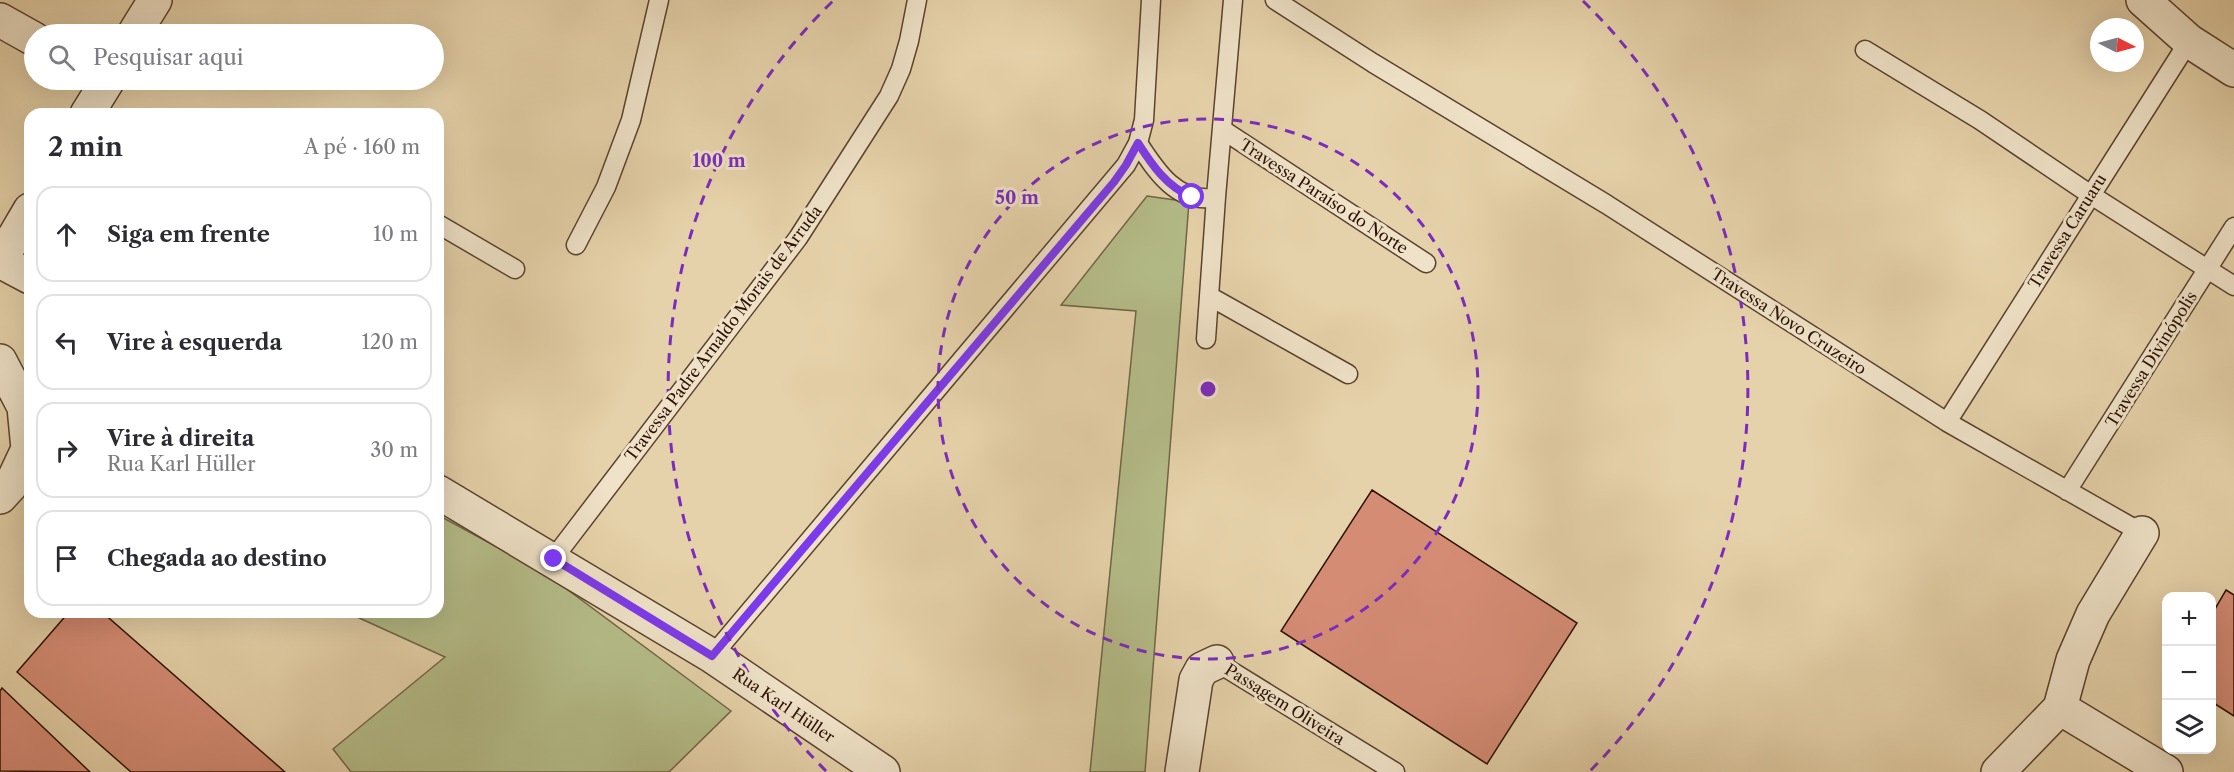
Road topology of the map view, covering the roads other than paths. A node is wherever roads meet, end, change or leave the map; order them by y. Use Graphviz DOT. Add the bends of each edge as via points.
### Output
graph roads {
  1 [pos="155,0"];
  2 [pos="659,0"];
  3 [pos="917,0"];
  4 [pos="1151,0"];
  5 [pos="1233,0"];
  6 [pos="1275,0"];
  7 [pos="2143,0"];
  8 [pos="0,20"];
  9 [pos="140,24"];
  10 [pos="24,33"];
  11 [pos="2189,41"];
  12 [pos="1865,50"];
  13 [pos="2234,70"];
  14 [pos="102,90"];
  15 [pos="91,108"];
  16 [pos="1223,130"];
  17 [pos="1138,143"];
  18 [pos="2091,195"];
  19 [pos="1216,197"];
  20 [pos="24,220"];
  21 [pos="2234,227"];
  22 [pos="444,228"];
  23 [pos="576,245"];
  24 [pos="0,261"];
  25 [pos="1426,263"];
  26 [pos="2208,268"];
  27 [pos="515,269"];
  28 [pos="24,274"];
  29 [pos="2234,286"];
  30 [pos="1209,296"];
  31 [pos="1206,339"];
  32 [pos="0,361"];
  33 [pos="1348,374"];
  34 [pos="24,407"];
  35 [pos="1947,422"];
  36 [pos="24,457"];
  37 [pos="2067,491"];
  38 [pos="444,495"];
  39 [pos="0,497"];
  40 [pos="2142,534"];
  41 [pos="554,559"];
  42 [pos="712,656"];
  43 [pos="1211,658"];
  44 [pos="2060,708"];
  45 [pos="883,772"];
  46 [pos="1182,772"];
  47 [pos="1395,772"];
  48 [pos="1998,772"];
  49 [pos="2166,772"];
  1 -- 9 [label="street"];
  2 -- 23 [label="lane" via="631,120 606,187"];
  3 -- 41 [label="lane, Travessa Padre Arnaldo Morais de Arruda" via="901,69 889,96 798,238"];
  4 -- 17 [label="lane" via="1144,120"];
  5 -- 16 [label="lane"];
  6 -- 35 [label="lane, Travessa Novo Cruzeiro"];
  7 -- 11 [label="street"];
  8 -- 10 [label="street"];
  11 -- 13 [label="street"];
  11 -- 18 [label="lane, Travessa Caruaru"];
  12 -- 18 [label="lane" via="1980,120"];
  14 -- 15 [label="street"];
  16 -- 19 [label="lane"];
  16 -- 25 [label="lane, Travessa Paraíso do Norte"];
  17 -- 19 [label="lane" via="1179,192 1205,200"];
  17 -- 42 [label="lane" via="1114,182"];
  18 -- 26 [label="lane"];
  18 -- 35 [label="lane, Travessa Caruaru"];
  19 -- 30 [label="lane"];
  20 -- 24 [label="street"];
  21 -- 26 [label="lane, Travessa Divinópolis"];
  22 -- 27 [label="lane"];
  24 -- 28 [label="street"];
  26 -- 29 [label="lane"];
  26 -- 37 [label="lane, Travessa Divinópolis"];
  30 -- 31 [label="lane"];
  30 -- 33 [label="lane"];
  32 -- 34 [label="street"];
  35 -- 37 [label="lane, Travessa Novo Cruzeiro"];
  36 -- 39 [label="street" via="11,485"];
  37 -- 40 [label="lane, Travessa Novo Cruzeiro"];
  38 -- 41 [label="street, Rua Karl Hüller"];
  40 -- 44 [label="street, Travessa Novo Cruzeiro" via="2093,614 2073,660"];
  41 -- 42 [label="street, Rua Karl Hüller"];
  42 -- 45 [label="street, Rua Karl Hüller"];
  43 -- 46 [label="street" via="1196,680"];
  43 -- 47 [label="lane, Passagem Oliveira"];
  44 -- 48 [label="street"];
  44 -- 49 [label="street"];
}
